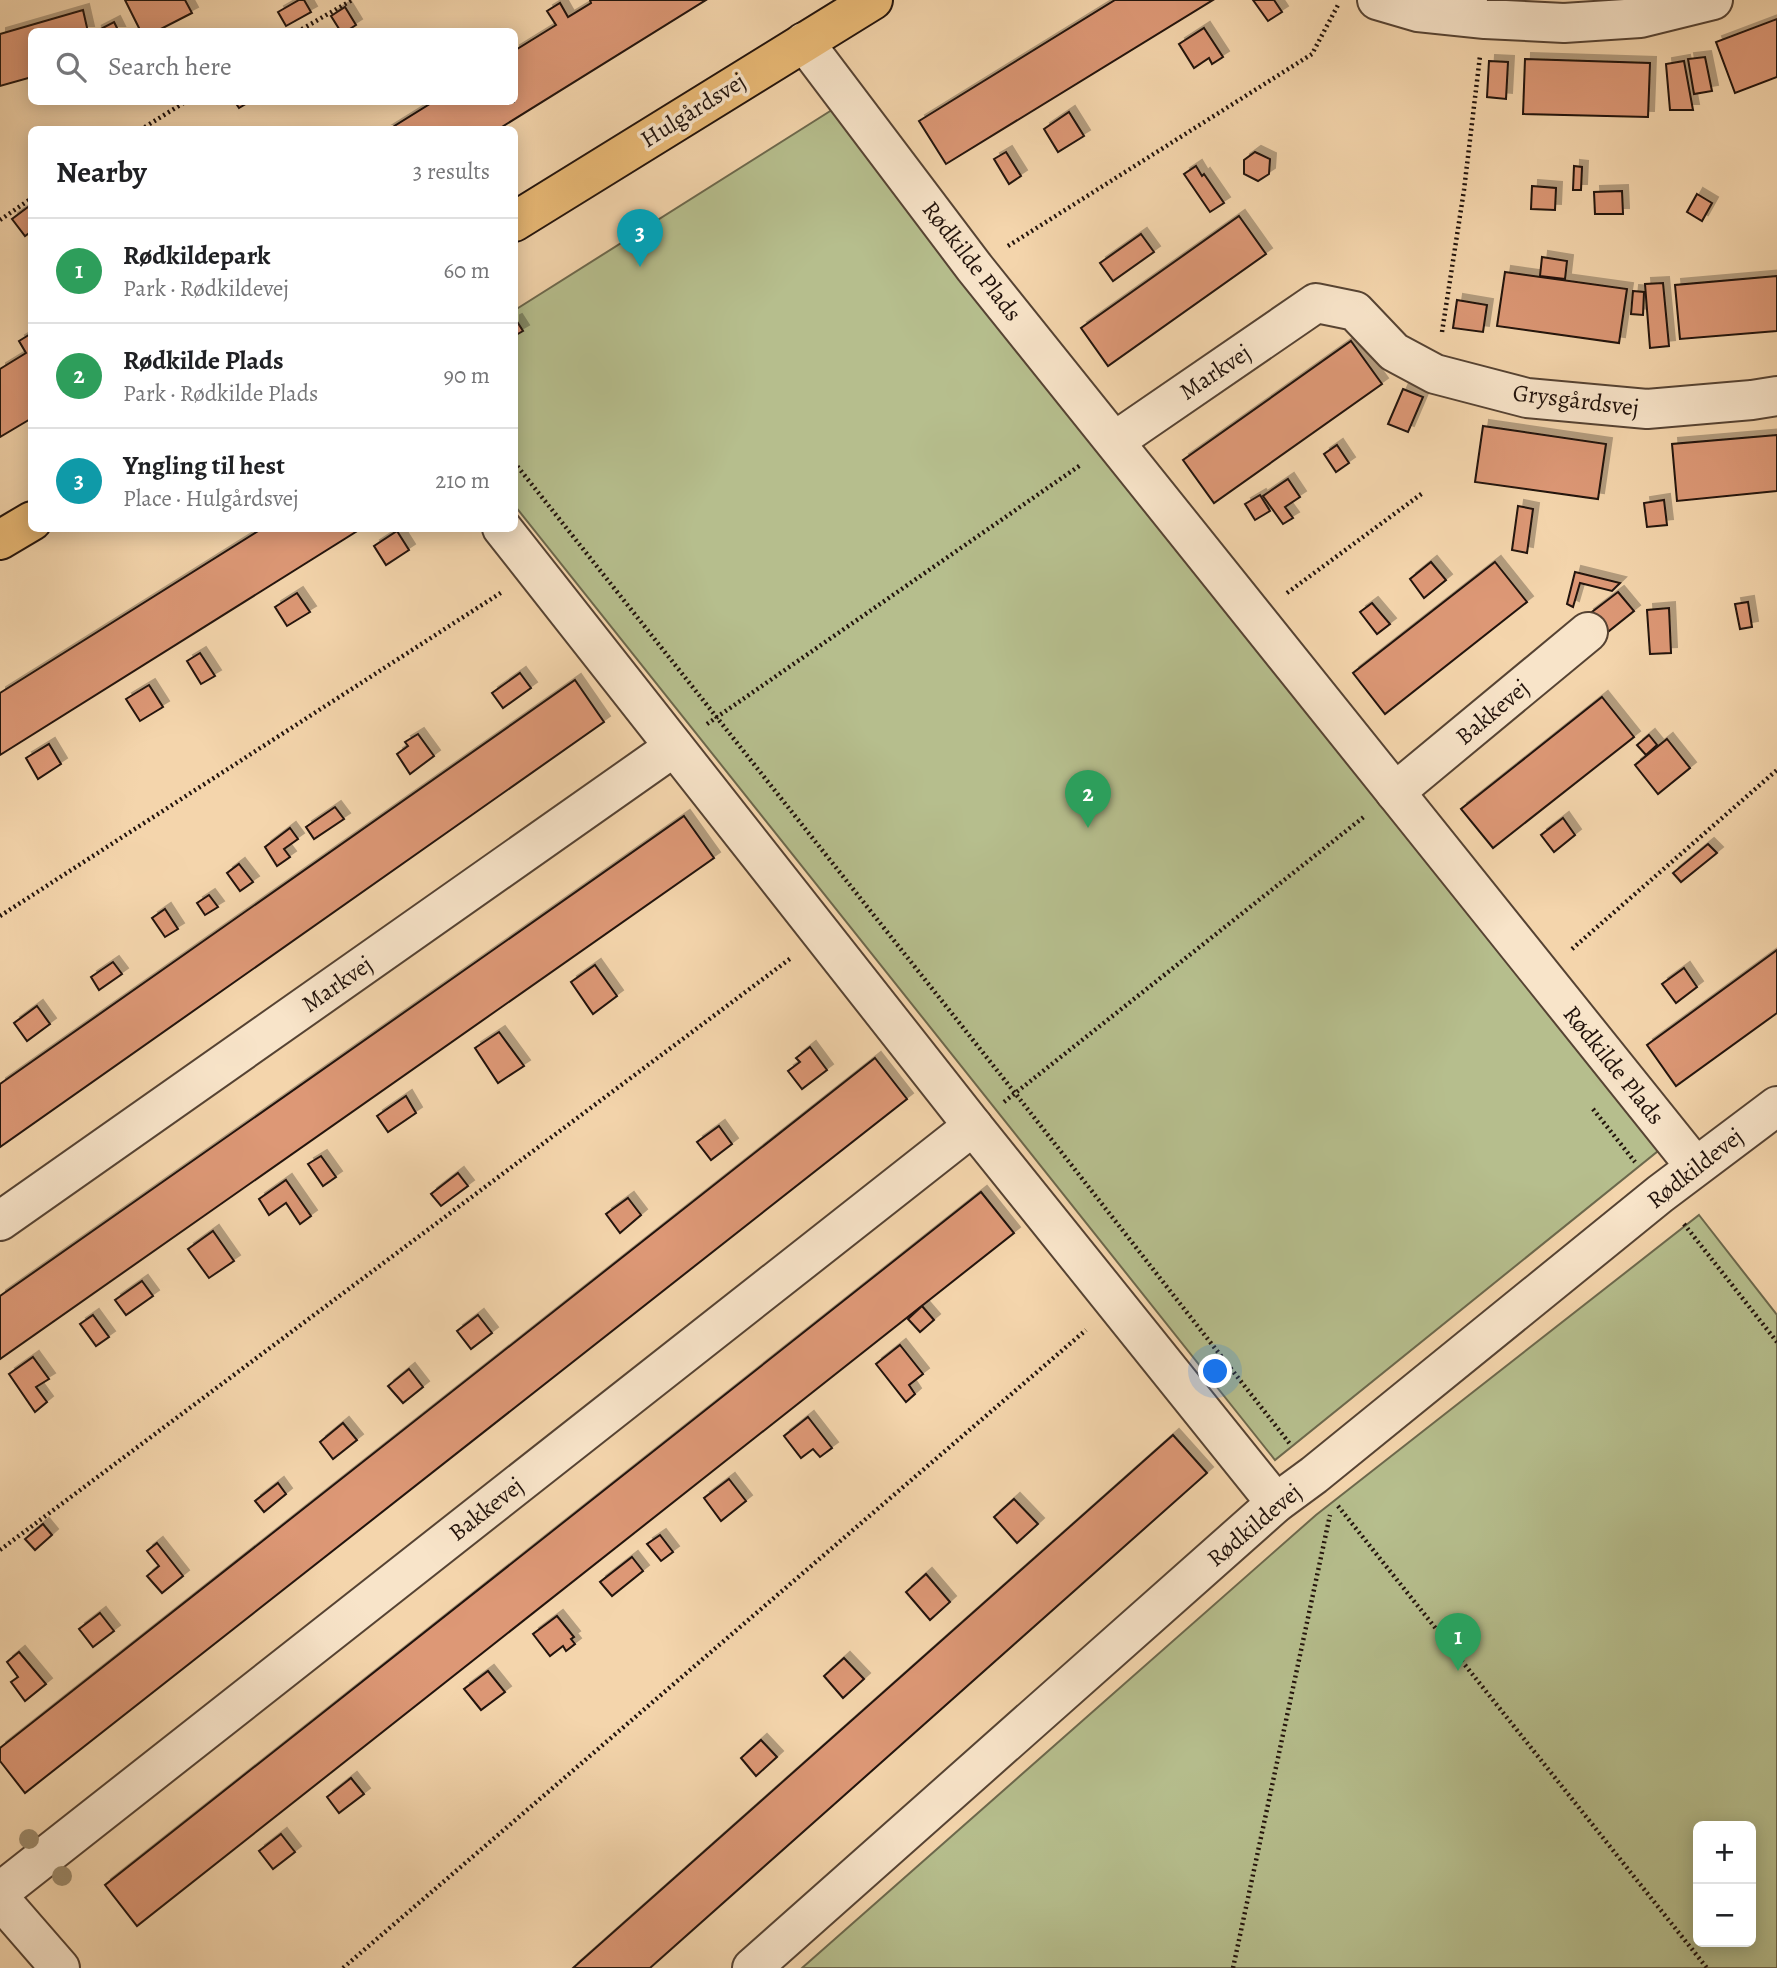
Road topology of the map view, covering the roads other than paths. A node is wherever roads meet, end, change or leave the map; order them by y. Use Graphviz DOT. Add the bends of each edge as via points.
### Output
graph roads {
  1 [pos="873,0"];
  2 [pos="1377,0"];
  3 [pos="1713,0"];
  4 [pos="804,42"];
  5 [pos="518,220"];
  6 [pos="1316,303"];
  7 [pos="1777,396"];
  8 [pos="1115,441"];
  9 [pos="28,523"];
  10 [pos="505,532"];
  11 [pos="0,540"];
  12 [pos="1588,632"];
  13 [pos="674,747"];
  14 [pos="1395,792"];
  15 [pos="1777,1106"];
  16 [pos="973,1126"];
  17 [pos="1695,1166"];
  18 [pos="0,1221"];
  19 [pos="1276,1503"];
  20 [pos="0,1892"];
  21 [pos="0,1899"];
  22 [pos="60,1968"];
  23 [pos="752,1968"];
  1 -- 4 [label="main road, Hulgårdsvej"];
  2 -- 3 [label="street" via="1418,12 1564,23 1640,18"];
  4 -- 5 [label="main road, Hulgårdsvej"];
  4 -- 8 [label="street, Rødkilde Plads" via="974,267"];
  6 -- 7 [label="street, Grysgårdsvej" via="1355,311 1394,352 1435,374 1527,398 1647,408"];
  6 -- 8 [label="street, Markvej"];
  8 -- 14 [label="street, Rødkilde Plads"];
  9 -- 11 [label="main road"];
  10 -- 13 [label="street"];
  12 -- 14 [label="street, Bakkevej"];
  13 -- 16 [label="street"];
  13 -- 18 [label="street, Markvej"];
  14 -- 17 [label="street, Rødkilde Plads"];
  15 -- 17 [label="street, Rødkildevej"];
  16 -- 19 [label="street"];
  16 -- 20 [label="street, Bakkevej"];
  17 -- 19 [label="street, Rødkildevej"];
  19 -- 23 [label="street, Rødkildevej"];
  21 -- 22 [label="street"];
}
